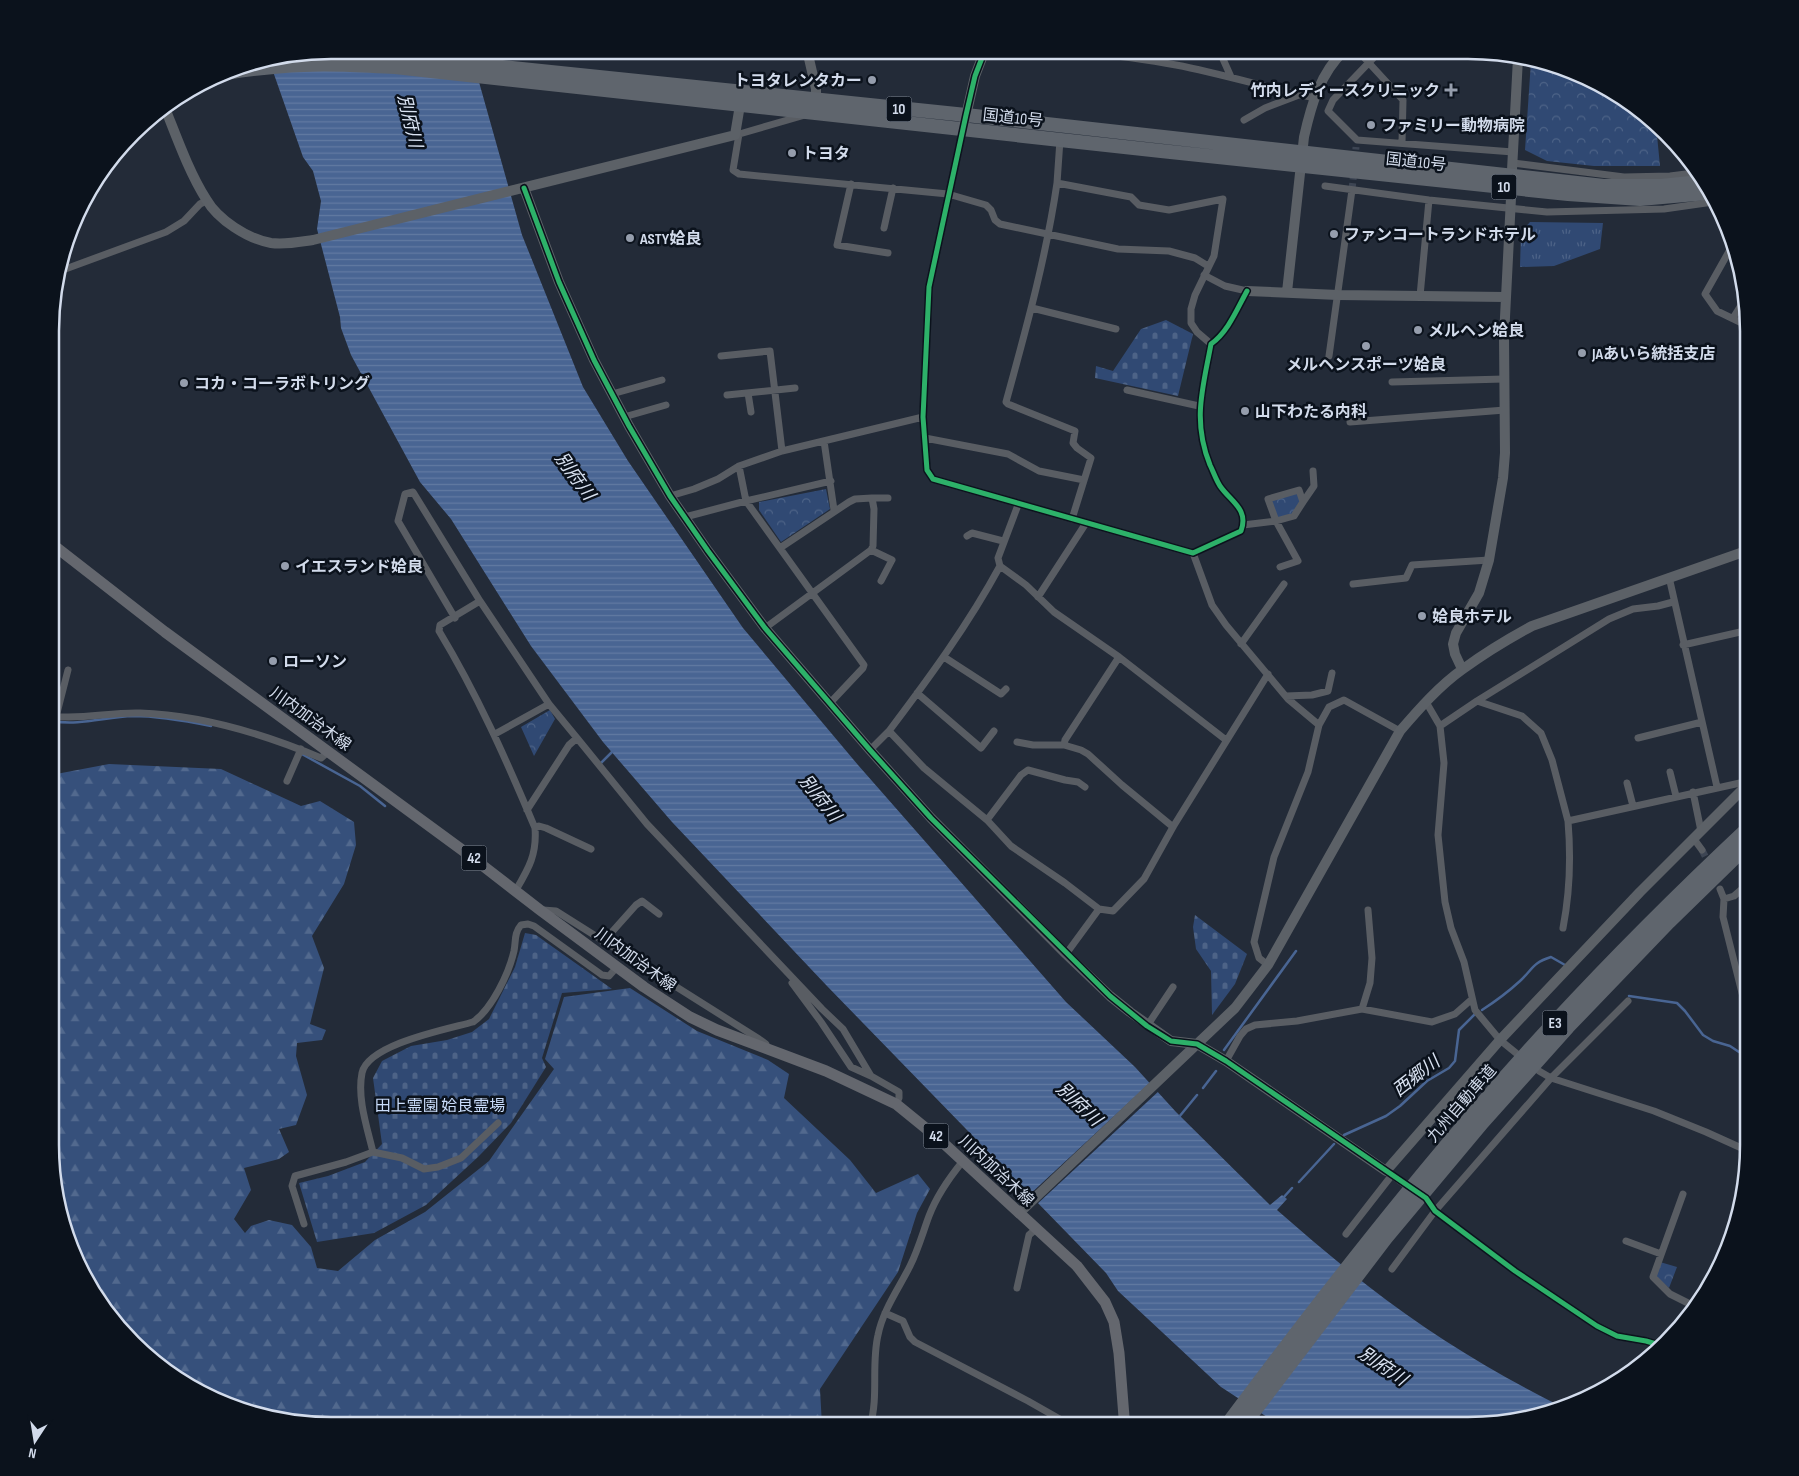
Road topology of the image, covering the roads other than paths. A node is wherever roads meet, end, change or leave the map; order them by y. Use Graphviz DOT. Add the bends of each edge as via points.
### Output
graph roads {
  1 [pos="415,59"];
  2 [pos="809,59"];
  3 [pos="982,59"];
  4 [pos="1140,59"];
  5 [pos="1223,59"];
  6 [pos="1336,59"];
  7 [pos="1366,59"];
  8 [pos="1371,59"];
  9 [pos="1368,62"];
  10 [pos="1518,63"];
  11 [pos="260,68"];
  12 [pos="496,72"];
  13 [pos="1231,76"];
  14 [pos="1300,95"];
  15 [pos="1315,98"];
  16 [pos="741,99"];
  17 [pos="816,106"];
  18 [pos="167,114"];
  19 [pos="966,115"];
  20 [pos="1244,120"];
  21 [pos="963,129"];
  22 [pos="737,134"];
  23 [pos="1060,140"];
  24 [pos="1402,143"];
  25 [pos="1513,152"];
  26 [pos="1301,160"];
  27 [pos="1513,167"];
  28 [pos="1690,174"];
  29 [pos="1696,182"];
  30 [pos="1057,183"];
  31 [pos="851,184"];
  32 [pos="1325,186"];
  33 [pos="892,188"];
  34 [pos="519,189"];
  35 [pos="1352,190"];
  36 [pos="1703,193"];
  37 [pos="948,194"];
  38 [pos="1511,198"];
  39 [pos="1430,200"];
  40 [pos="206,201"];
  41 [pos="1708,203"];
  42 [pos="1510,209"];
  43 [pos="884,228"];
  44 [pos="1049,234"];
  45 [pos="1729,252"];
  46 [pos="888,253"];
  47 [pos="1208,266"];
  48 [pos="66,269"];
  49 [pos="1204,275"];
  50 [pos="1247,291"];
  51 [pos="1286,292"];
  52 [pos="1338,295"];
  53 [pos="1420,296"];
  54 [pos="1505,297"];
  55 [pos="1032,308"];
  56 [pos="1739,308"];
  57 [pos="1733,318"];
  58 [pos="1740,322"];
  59 [pos="1116,329"];
  60 [pos="1211,344"];
  61 [pos="721,356"];
  62 [pos="1329,356"];
  63 [pos="662,380"];
  64 [pos="1504,380"];
  65 [pos="1392,382"];
  66 [pos="795,388"];
  67 [pos="774,390"];
  68 [pos="1127,390"];
  69 [pos="748,393"];
  70 [pos="612,394"];
  71 [pos="727,395"];
  72 [pos="666,405"];
  73 [pos="1199,406"];
  74 [pos="1505,410"];
  75 [pos="751,412"];
  76 [pos="624,417"];
  77 [pos="923,417"];
  78 [pos="1350,422"];
  79 [pos="925,438"];
  80 [pos="824,442"];
  81 [pos="782,451"];
  82 [pos="739,466"];
  83 [pos="1313,470"];
  84 [pos="1084,480"];
  85 [pos="830,481"];
  86 [pos="670,496"];
  87 [pos="872,498"];
  88 [pos="888,498"];
  89 [pos="746,501"];
  90 [pos="1303,502"];
  91 [pos="1018,505"];
  92 [pos="834,510"];
  93 [pos="685,517"];
  94 [pos="1072,519"];
  95 [pos="1276,521"];
  96 [pos="1086,523"];
  97 [pos="1243,525"];
  98 [pos="967,536"];
  99 [pos="1003,541"];
  100 [pos="780,548"];
  101 [pos="59,549"];
  102 [pos="871,550"];
  103 [pos="1193,553"];
  104 [pos="1740,553"];
  105 [pos="1488,560"];
  106 [pos="1000,566"];
  107 [pos="1280,567"];
  108 [pos="1669,577"];
  109 [pos="881,581"];
  110 [pos="1284,584"];
  111 [pos="1353,584"];
  112 [pos="812,594"];
  113 [pos="1038,597"];
  114 [pos="480,601"];
  115 [pos="1673,602"];
  116 [pos="455,618"];
  117 [pos="765,628"];
  118 [pos="1740,632"];
  119 [pos="1242,644"];
  120 [pos="1684,645"];
  121 [pos="944,657"];
  122 [pos="1119,657"];
  123 [pos="1462,669"];
  124 [pos="68,670"];
  125 [pos="1332,673"];
  126 [pos="1268,674"];
  127 [pos="1006,689"];
  128 [pos="917,693"];
  129 [pos="1286,696"];
  130 [pos="59,700"];
  131 [pos="1477,701"];
  132 [pos="1426,702"];
  133 [pos="830,703"];
  134 [pos="549,704"];
  135 [pos="59,717"];
  136 [pos="1702,722"];
  137 [pos="1319,725"];
  138 [pos="1440,726"];
  139 [pos="889,731"];
  140 [pos="994,731"];
  141 [pos="1400,732"];
  142 [pos="494,734"];
  143 [pos="577,738"];
  144 [pos="1638,738"];
  145 [pos="1226,740"];
  146 [pos="1017,742"];
  147 [pos="1064,745"];
  148 [pos="870,750"];
  149 [pos="329,751"];
  150 [pos="300,753"];
  151 [pos="1670,772"];
  152 [pos="287,781"];
  153 [pos="1627,783"];
  154 [pos="1740,783"];
  155 [pos="1085,786"];
  156 [pos="1717,787"];
  157 [pos="1740,791"];
  158 [pos="1693,792"];
  159 [pos="1676,796"];
  160 [pos="1633,806"];
  161 [pos="527,810"];
  162 [pos="987,820"];
  163 [pos="1568,821"];
  164 [pos="1174,827"];
  165 [pos="535,828"];
  166 [pos="1698,835"];
  167 [pos="1740,836"];
  168 [pos="590,849"];
  169 [pos="1702,850"];
  170 [pos="1740,853"];
  171 [pos="516,890"];
  172 [pos="1720,890"];
  173 [pos="1740,891"];
  174 [pos="1724,899"];
  175 [pos="1099,909"];
  176 [pos="540,910"];
  177 [pos="1368,910"];
  178 [pos="659,914"];
  179 [pos="1563,928"];
  180 [pos="603,942"];
  181 [pos="1066,954"];
  182 [pos="1268,965"];
  183 [pos="776,966"];
  184 [pos="617,967"];
  185 [pos="1740,985"];
  186 [pos="1172,987"];
  187 [pos="1472,999"];
  188 [pos="1628,1002"];
  189 [pos="1362,1009"];
  190 [pos="1147,1026"];
  191 [pos="1500,1040"];
  192 [pos="1197,1044"];
  193 [pos="766,1050"];
  194 [pos="1516,1053"];
  195 [pos="1226,1061"];
  196 [pos="1539,1071"];
  197 [pos="871,1076"];
  198 [pos="1551,1078"];
  199 [pos="896,1104"];
  200 [pos="498,1123"];
  201 [pos="1740,1147"];
  202 [pos="373,1152"];
  203 [pos="963,1161"];
  204 [pos="1389,1173"];
  205 [pos="1404,1184"];
  206 [pos="1683,1194"];
  207 [pos="1426,1198"];
  208 [pos="1022,1210"];
  209 [pos="1435,1211"];
  210 [pos="304,1224"];
  211 [pos="1036,1229"];
  212 [pos="1346,1234"];
  213 [pos="1380,1235"];
  214 [pos="1626,1241"];
  215 [pos="1661,1254"];
  216 [pos="1392,1269"];
  217 [pos="1017,1288"];
  218 [pos="1689,1304"];
  219 [pos="885,1313"];
  220 [pos="1654,1344"];
  221 [pos="873,1417"];
  222 [pos="1056,1417"];
  223 [pos="1124,1417"];
  224 [pos="1244,1417"];
  1 -- 12 [label="highway, 国道10号 / 10"];
  2 -- 17 [label="street"];
  3 -- 19 [label="street"];
  4 -- 13 [label="street"];
  5 -- 13 [label="street"];
  6 -- 15 [label="street"];
  7 -- 9 [label="street"];
  8 -- 9 [label="street"];
  9 -- 24 [label="street" via="1403,100"];
  9 -- 24 [label="street" via="1333,100 1328,111 1356,143"];
  10 -- 25 [label="street"];
  11 -- 12 [label="highway, 国道10号 / 10" via="340,64"];
  12 -- 16 [label="highway, 国道10号 / 10"];
  13 -- 14 [label="street"];
  14 -- 15 [label="street"];
  14 -- 20 [label="street"];
  15 -- 26 [label="street"];
  16 -- 17 [label="highway, 国道10号 / 10"];
  16 -- 22 [label="street"];
  17 -- 19 [label="highway, 国道10号 / 10"];
  17 -- 21 [label="highway, 国道10号 / 10"];
  17 -- 22 [label="street"];
  18 -- 40 [label="street"];
  19 -- 21 [label="street"];
  19 -- 26 [label="highway, 国道10号 / 10"];
  21 -- 23 [label="highway, 国道10号 / 10"];
  21 -- 37 [label="street"];
  22 -- 31 [label="street" via="733,170 739,174"];
  22 -- 34 [label="street"];
  23 -- 26 [label="highway, 国道10号 / 10"];
  23 -- 30 [label="street"];
  24 -- 25 [label="street"];
  25 -- 27 [label="street"];
  26 -- 29 [label="highway, 国道10号 / 10" via="1604,186"];
  26 -- 36 [label="highway, 国道10号 / 10" via="1614,198"];
  26 -- 51 [label="street"];
  27 -- 28 [label="street" via="1624,177"];
  30 -- 44 [label="street"];
  30 -- 47 [label="street" via="1131,197 1139,205 1169,210 1223,199 1214,256"];
  31 -- 33 [label="street"];
  31 -- 46 [label="street" via="837,245"];
  32 -- 35 [label="street"];
  33 -- 37 [label="street"];
  33 -- 43 [label="street"];
  34 -- 40 [label="street" via="287,244 251,237 224,219"];
  34 -- 70 [label="street"];
  35 -- 39 [label="street"];
  35 -- 52 [label="street"];
  37 -- 44 [label="street" via="986,206 1000,224"];
  37 -- 77 [label="street" via="929,287"];
  38 -- 42 [label="street"];
  39 -- 42 [label="street"];
  39 -- 53 [label="street"];
  40 -- 48 [label="street" via="166,232"];
  41 -- 42 [label="street" via="1629,211"];
  42 -- 54 [label="street"];
  44 -- 47 [label="street" via="1118,249 1169,251 1195,258"];
  44 -- 55 [label="street"];
  45 -- 57 [label="street" via="1706,294 1717,312"];
  47 -- 49 [label="street"];
  49 -- 50 [label="street" via="1226,286"];
  49 -- 60 [label="street" via="1194,295 1191,323"];
  50 -- 51 [label="street"];
  50 -- 60 [label="street" via="1225,330"];
  51 -- 52 [label="street"];
  52 -- 53 [label="street"];
  52 -- 62 [label="street"];
  53 -- 54 [label="street"];
  54 -- 64 [label="street"];
  55 -- 59 [label="street"];
  55 -- 84 [label="street" via="1006,402 1075,431 1073,443 1091,458"];
  56 -- 57 [label="street"];
  57 -- 58 [label="street"];
  60 -- 73 [label="street"];
  61 -- 67 [label="street" via="770,351"];
  63 -- 70 [label="street"];
  64 -- 65 [label="street"];
  64 -- 74 [label="street"];
  66 -- 67 [label="street"];
  67 -- 69 [label="street"];
  67 -- 81 [label="street"];
  68 -- 73 [label="street"];
  69 -- 71 [label="street"];
  69 -- 75 [label="street"];
  70 -- 76 [label="street"];
  72 -- 76 [label="street"];
  73 -- 97 [label="street" via="1199,422 1208,460 1219,485 1243,513"];
  74 -- 78 [label="street"];
  74 -- 105 [label="street" via="1503,478"];
  76 -- 86 [label="street"];
  77 -- 79 [label="street"];
  77 -- 80 [label="street"];
  79 -- 84 [label="street" via="1008,454 1039,471"];
  79 -- 91 [label="street" via="927,470 933,479"];
  80 -- 81 [label="street"];
  80 -- 85 [label="street"];
  81 -- 82 [label="street"];
  82 -- 86 [label="street" via="702,486"];
  82 -- 89 [label="street"];
  83 -- 90 [label="street" via="1314,486"];
  84 -- 94 [label="street"];
  85 -- 89 [label="street"];
  85 -- 92 [label="street"];
  86 -- 93 [label="street"];
  87 -- 88 [label="street"];
  87 -- 92 [label="street" via="855,499"];
  87 -- 102 [label="street"];
  89 -- 93 [label="street"];
  89 -- 100 [label="street"];
  90 -- 95 [label="street" via="1294,516"];
  90 -- 95 [label="street" via="1299,490 1268,498"];
  91 -- 94 [label="street"];
  91 -- 99 [label="street"];
  92 -- 100 [label="street"];
  93 -- 117 [label="street"];
  94 -- 96 [label="street"];
  95 -- 97 [label="street"];
  95 -- 107 [label="street" via="1298,561"];
  96 -- 103 [label="street"];
  96 -- 113 [label="street"];
  97 -- 103 [label="street" via="1241,531"];
  98 -- 99 [label="street" via="972,533"];
  99 -- 106 [label="street" via="998,558"];
  100 -- 112 [label="street"];
  101 -- 149 [label="main road, 川内加治木線 / 42" via="165,632"];
  102 -- 109 [label="street" via="892,560"];
  102 -- 112 [label="street"];
  103 -- 119 [label="street" via="1212,605"];
  104 -- 108 [label="street"];
  105 -- 111 [label="street" via="1412,565 1406,578"];
  105 -- 123 [label="street" via="1479,593 1453,644"];
  106 -- 113 [label="street"];
  106 -- 121 [label="street"];
  108 -- 115 [label="street"];
  108 -- 123 [label="street" via="1532,626"];
  110 -- 119 [label="street"];
  112 -- 117 [label="street"];
  112 -- 133 [label="street" via="864,665"];
  113 -- 122 [label="street" via="1054,612"];
  114 -- 116 [label="street"];
  114 -- 116 [label="street" via="413,492 405,494 398,521"];
  114 -- 134 [label="street"];
  115 -- 120 [label="street"];
  115 -- 131 [label="street" via="1633,608 1609,619"];
  116 -- 142 [label="street" via="438,630"];
  117 -- 133 [label="street"];
  118 -- 120 [label="street"];
  119 -- 126 [label="street"];
  120 -- 136 [label="street"];
  121 -- 127 [label="street" via="1001,694"];
  121 -- 128 [label="street"];
  122 -- 145 [label="street"];
  122 -- 147 [label="street"];
  123 -- 132 [label="street"];
  124 -- 130 [label="street"];
  125 -- 129 [label="street" via="1328,690 1312,695"];
  126 -- 129 [label="street"];
  126 -- 145 [label="street"];
  128 -- 139 [label="street"];
  128 -- 140 [label="street" via="981,748"];
  129 -- 137 [label="street"];
  131 -- 138 [label="street"];
  131 -- 163 [label="street" via="1522,716 1541,733 1552,760"];
  132 -- 138 [label="street"];
  132 -- 141 [label="street"];
  133 -- 148 [label="street"];
  134 -- 142 [label="street"];
  134 -- 143 [label="street"];
  135 -- 150 [label="street" via="138,713 178,716 241,729"];
  136 -- 144 [label="street"];
  136 -- 156 [label="street"];
  137 -- 141 [label="street" via="1329,706 1344,700"];
  137 -- 182 [label="street" via="1308,772 1274,857 1254,942 1259,958"];
  138 -- 187 [label="street" via="1444,763 1438,835 1445,902"];
  139 -- 148 [label="street"];
  139 -- 162 [label="street" via="924,768"];
  141 -- 182 [label="street"];
  142 -- 161 [label="street"];
  143 -- 161 [label="street" via="569,745"];
  143 -- 197 [label="street" via="647,824 843,1029"];
  145 -- 164 [label="street"];
  146 -- 147 [label="street"];
  147 -- 164 [label="street" via="1088,754"];
  148 -- 181 [label="street"];
  149 -- 150 [label="street" via="322,758"];
  149 -- 171 [label="main road, 川内加治木線 / 42"];
  150 -- 152 [label="street"];
  151 -- 159 [label="street"];
  153 -- 160 [label="street"];
  154 -- 156 [label="street"];
  155 -- 162 [label="street" via="1028,770"];
  156 -- 158 [label="street"];
  157 -- 166 [label="street"];
  158 -- 159 [label="street"];
  158 -- 166 [label="street"];
  159 -- 160 [label="street"];
  160 -- 163 [label="street"];
  161 -- 165 [label="street"];
  162 -- 175 [label="street" via="1011,846"];
  163 -- 179 [label="street" via="1570,875"];
  164 -- 175 [label="street" via="1144,879 1113,911"];
  165 -- 168 [label="street" via="546,828"];
  165 -- 171 [label="street" via="536,840 530,865"];
  166 -- 169 [label="street"];
  166 -- 191 [label="street"];
  167 -- 213 [label="highway, 九州自動車道 / E3" via="1658,914 1472,1114"];
  170 -- 213 [label="highway, 九州自動車道 / E3" via="1568,1027"];
  171 -- 176 [label="main road, 川内加治木線 / 42"];
  172 -- 174 [label="street"];
  173 -- 174 [label="street"];
  174 -- 185 [label="street" via="1723,917"];
  175 -- 181 [label="street"];
  176 -- 180 [label="street" via="556,911"];
  176 -- 184 [label="main road, 川内加治木線 / 42"];
  177 -- 189 [label="street" via="1372,958 1370,983"];
  178 -- 180 [label="street" via="642,900"];
  180 -- 193 [label="street" via="759,1039 766,1044"];
  181 -- 190 [label="street"];
  182 -- 192 [label="street" via="1235,1008"];
  183 -- 197 [label="street" via="792,982 851,1067"];
  184 -- 193 [label="main road, 川内加治木線 / 42" via="690,1017"];
  184 -- 202 [label="street" via="609,976 602,975 534,926 521,925 516,931 510,967 482,1016 473,1022 385,1049 362,1070 362,1101"];
  186 -- 190 [label="street"];
  187 -- 189 [label="street" via="1455,1014 1432,1022"];
  187 -- 191 [label="street" via="1475,1010"];
  188 -- 198 [label="street"];
  189 -- 195 [label="street" via="1255,1025 1240,1036"];
  190 -- 192 [label="street" via="1171,1041"];
  191 -- 194 [label="street"];
  191 -- 204 [label="street"];
  192 -- 195 [label="street"];
  192 -- 208 [label="street"];
  193 -- 199 [label="main road, 川内加治木線 / 42" via="826,1071"];
  195 -- 204 [label="street"];
  196 -- 198 [label="street"];
  197 -- 199 [label="street" via="899,1092"];
  198 -- 201 [label="street" via="1654,1111"];
  198 -- 209 [label="street"];
  199 -- 203 [label="main road, 川内加治木線 / 42"];
  200 -- 202 [label="street" via="461,1158 438,1167 424,1169 402,1158"];
  202 -- 210 [label="street" via="295,1176 292,1186"];
  203 -- 208 [label="main road, 川内加治木線 / 42"];
  203 -- 219 [label="street" via="938,1196 911,1264"];
  204 -- 205 [label="street"];
  204 -- 212 [label="street"];
  206 -- 215 [label="street"];
  207 -- 209 [label="street"];
  208 -- 211 [label="main road, 川内加治木線 / 42"];
  209 -- 216 [label="street"];
  209 -- 220 [label="street" via="1515,1271 1598,1326 1617,1336"];
  211 -- 217 [label="street" via="1029,1235"];
  211 -- 223 [label="main road, 川内加治木線 / 42" via="1077,1266 1105,1302 1114,1322 1119,1352"];
  213 -- 224 [label="highway, 九州自動車道 / E3"];
  214 -- 215 [label="street"];
  215 -- 218 [label="street" via="1653,1277 1670,1294"];
  219 -- 221 [label="street" via="874,1352 876,1391"];
  219 -- 222 [label="street" via="903,1321 915,1342"];
}
